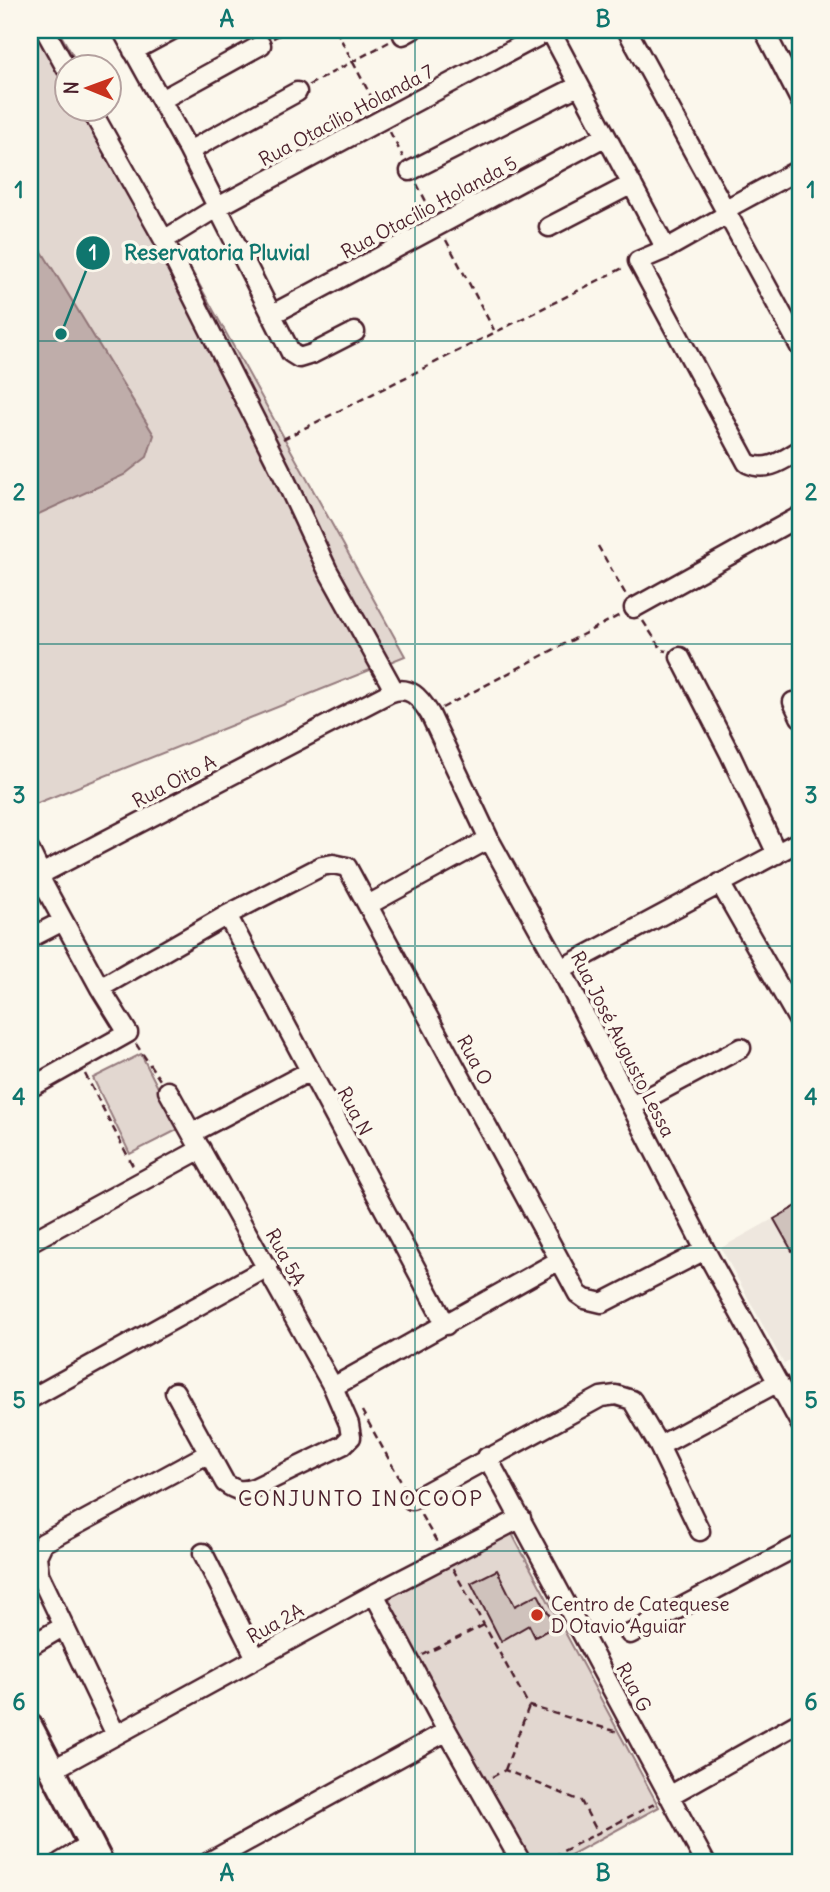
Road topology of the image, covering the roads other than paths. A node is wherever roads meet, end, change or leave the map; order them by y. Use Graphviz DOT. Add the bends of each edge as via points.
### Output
graph roads {
  1 [pos="45,30"];
  2 [pos="122,30"];
  3 [pos="172,30"];
  4 [pos="550,30"];
  5 [pos="627,30"];
  6 [pos="764,30"];
  7 [pos="261,45"];
  8 [pos="133,51"];
  9 [pos="57,52"];
  10 [pos="578,86"];
  11 [pos="297,92"];
  12 [pos="161,100"];
  13 [pos="800,100"];
  14 [pos="98,122"];
  15 [pos="606,136"];
  16 [pos="189,151"];
  17 [pos="800,169"];
  18 [pos="410,171"];
  19 [pos="632,184"];
  20 [pos="216,208"];
  21 [pos="727,212"];
  22 [pos="549,226"];
  23 [pos="164,240"];
  24 [pos="666,249"];
  25 [pos="271,315"];
  26 [pos="355,332"];
  27 [pos="800,347"];
  28 [pos="800,450"];
  29 [pos="800,516"];
  30 [pos="634,608"];
  31 [pos="680,657"];
  32 [pos="400,690"];
  33 [pos="489,839"];
  34 [pos="800,841"];
  35 [pos="30,851"];
  36 [pos="777,854"];
  37 [pos="42,876"];
  38 [pos="720,883"];
  39 [pos="368,905"];
  40 [pos="227,915"];
  41 [pos="63,921"];
  42 [pos="30,938"];
  43 [pos="561,969"];
  44 [pos="100,988"];
  45 [pos="800,1023"];
  46 [pos="741,1048"];
  47 [pos="310,1071"];
  48 [pos="30,1088"];
  49 [pos="168,1091"];
  50 [pos="632,1106"];
  51 [pos="196,1141"];
  52 [pos="30,1242"];
  53 [pos="705,1250"];
  54 [pos="558,1261"];
  55 [pos="268,1267"];
  56 [pos="446,1325"];
  57 [pos="778,1382"];
  58 [pos="340,1384"];
  59 [pos="175,1392"];
  60 [pos="30,1399"];
  61 [pos="800,1423"];
  62 [pos="659,1446"];
  63 [pos="209,1453"];
  64 [pos="487,1457"];
  65 [pos="412,1500"];
  66 [pos="521,1518"];
  67 [pos="699,1531"];
  68 [pos="800,1545"];
  69 [pos="202,1553"];
  70 [pos="374,1594"];
  71 [pos="64,1626"];
  72 [pos="630,1634"];
  73 [pos="30,1646"];
  74 [pos="256,1658"];
  75 [pos="800,1722"];
  76 [pos="30,1727"];
  77 [pos="447,1731"];
  78 [pos="116,1735"];
  79 [pos="52,1770"];
  80 [pos="669,1796"];
  81 [pos="95,1853"];
  82 [pos="210,1861"];
  83 [pos="61,1862"];
  84 [pos="521,1862"];
  85 [pos="705,1862"];
  1 -- 9 [label="street"];
  2 -- 8 [label="street"];
  3 -- 8 [label="street"];
  4 -- 10 [label="street"];
  4 -- 20 [label="street, Rua Otacílio Holanda 7"];
  5 -- 21 [label="street"];
  6 -- 13 [label="street"];
  7 -- 12 [label="street"];
  8 -- 12 [label="street"];
  10 -- 15 [label="street"];
  10 -- 18 [label="street"];
  11 -- 16 [label="street"];
  12 -- 16 [label="street"];
  14 -- 23 [label="street, Rua José Augusto Lessa"];
  15 -- 19 [label="street"];
  15 -- 25 [label="street, Rua Otacílio Holanda 5"];
  16 -- 20 [label="street"];
  17 -- 21 [label="street"];
  19 -- 22 [label="street"];
  19 -- 24 [label="street"];
  20 -- 23 [label="street, Rua Otacílio Holanda 7"];
  20 -- 25 [label="street"];
  21 -- 24 [label="street"];
  21 -- 27 [label="street"];
  23 -- 32 [label="street, Rua José Augusto Lessa" via="327,569"];
  24 -- 28 [label="street" via="638,261 747,463 771,466"];
  25 -- 26 [label="street" via="291,353 299,358"];
  29 -- 30 [label="street"];
  31 -- 36 [label="street"];
  32 -- 33 [label="street, Rua José Augusto Lessa" via="420,698 430,714"];
  32 -- 37 [label="street, Rua Oito A"];
  33 -- 39 [label="street"];
  33 -- 43 [label="street, Rua José Augusto Lessa"];
  34 -- 36 [label="street"];
  35 -- 37 [label="street"];
  36 -- 38 [label="street"];
  37 -- 41 [label="street"];
  38 -- 43 [label="street"];
  38 -- 45 [label="street"];
  39 -- 40 [label="street, Rua O" via="347,867 333,864"];
  39 -- 54 [label="street, Rua O"];
  40 -- 44 [label="street"];
  40 -- 47 [label="street, Rua N"];
  41 -- 42 [label="street"];
  41 -- 44 [label="street"];
  43 -- 50 [label="street, Rua José Augusto Lessa"];
  44 -- 48 [label="street" via="128,1033"];
  46 -- 50 [label="street"];
  47 -- 51 [label="street"];
  47 -- 56 [label="street, Rua N"];
  49 -- 51 [label="street, Rua 5A"];
  50 -- 53 [label="street, Rua José Augusto Lessa"];
  51 -- 52 [label="street" via="141,1182"];
  51 -- 55 [label="street, Rua 5A"];
  53 -- 54 [label="street, Rua O" via="602,1303 578,1294"];
  53 -- 57 [label="street, Rua José Augusto Lessa"];
  54 -- 56 [label="street"];
  55 -- 58 [label="street, Rua 5A"];
  55 -- 60 [label="street"];
  56 -- 58 [label="street"];
  57 -- 61 [label="street, Rua José Augusto Lessa"];
  57 -- 62 [label="street"];
  58 -- 63 [label="street, Rua 5A" via="351,1430 344,1445 243,1491 225,1483"];
  59 -- 63 [label="street"];
  62 -- 64 [label="street" via="632,1400 616,1395 601,1397"];
  62 -- 67 [label="street"];
  63 -- 71 [label="street" via="43,1543 36,1566"];
  64 -- 65 [label="street"];
  64 -- 66 [label="street, Rua G"];
  66 -- 70 [label="street, Rua 2A"];
  66 -- 80 [label="street, Rua G"];
  68 -- 72 [label="street"];
  69 -- 74 [label="street"];
  70 -- 74 [label="street, Rua 2A"];
  70 -- 77 [label="street"];
  71 -- 73 [label="street"];
  71 -- 78 [label="street"];
  74 -- 78 [label="street, Rua 2A"];
  75 -- 80 [label="street"];
  76 -- 79 [label="street"];
  77 -- 82 [label="street"];
  77 -- 84 [label="street"];
  78 -- 79 [label="street, Rua 2A"];
  79 -- 81 [label="street"];
  80 -- 85 [label="street, Rua G"];
  81 -- 83 [label="street"];
}
